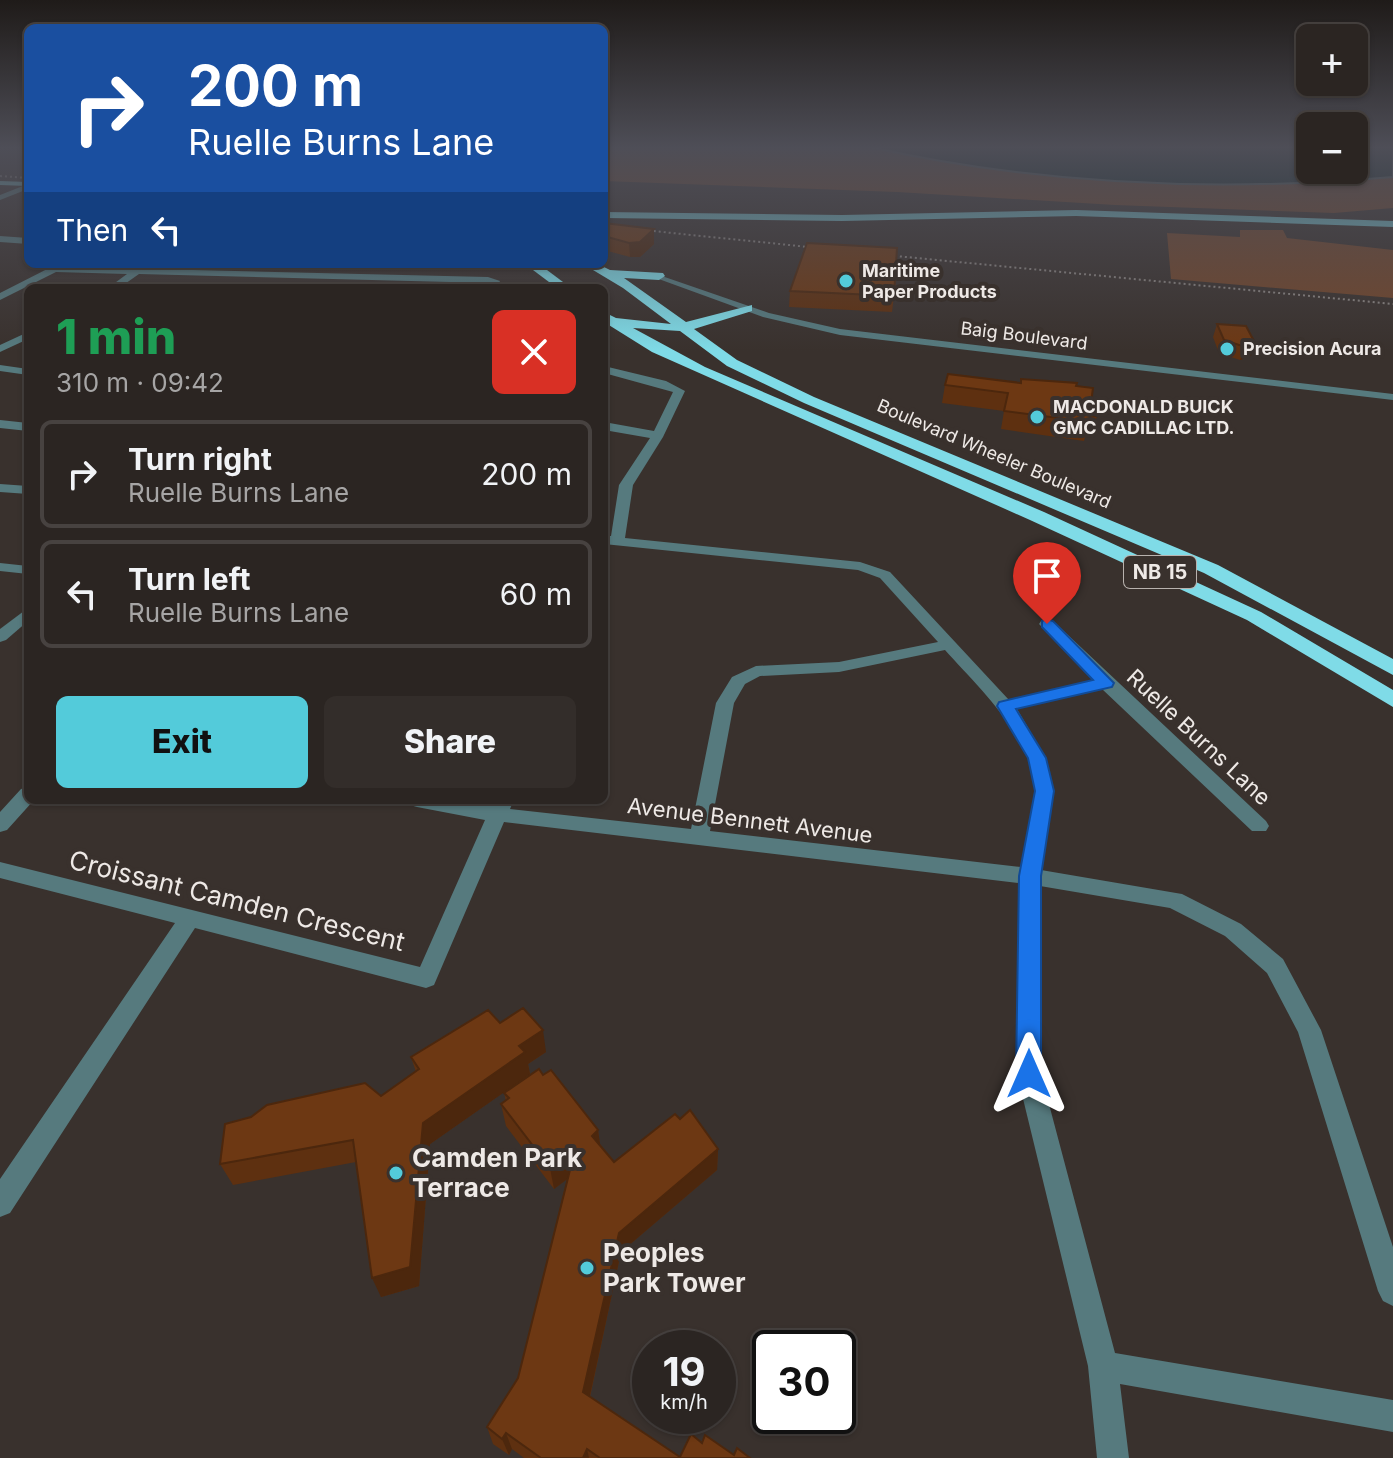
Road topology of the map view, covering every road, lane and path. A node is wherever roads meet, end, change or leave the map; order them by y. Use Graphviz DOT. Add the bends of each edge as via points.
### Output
graph roads {
  1 [pos="644,215"];
  2 [pos="981,215"];
  3 [pos="1135,215"];
  4 [pos="1393,224"];
  5 [pos="0,239"];
  6 [pos="24,240"];
  7 [pos="57,268"];
  8 [pos="85,268"];
  9 [pos="537,268"];
  10 [pos="597,268"];
  11 [pos="138,270"];
  12 [pos="609,274"];
  13 [pos="659,276"];
  14 [pos="26,284"];
  15 [pos="119,284"];
  16 [pos="469,284"];
  17 [pos="559,284"];
  18 [pos="24,285"];
  19 [pos="0,297"];
  20 [pos="747,308"];
  21 [pos="608,315"];
  22 [pos="728,316"];
  23 [pos="608,317"];
  24 [pos="682,328"];
  25 [pos="24,337"];
  26 [pos="0,349"];
  27 [pos="0,368"];
  28 [pos="24,371"];
  29 [pos="608,371"];
  30 [pos="758,376"];
  31 [pos="1393,397"];
  32 [pos="0,424"];
  33 [pos="24,427"];
  34 [pos="608,427"];
  35 [pos="657,435"];
  36 [pos="0,488"];
  37 [pos="24,490"];
  38 [pos="610,541"];
  39 [pos="0,567"];
  40 [pos="1211,569"];
  41 [pos="24,570"];
  42 [pos="1206,593"];
  43 [pos="24,616"];
  44 [pos="1047,624"];
  45 [pos="0,637"];
  46 [pos="947,645"];
  47 [pos="1393,659"];
  48 [pos="1393,668"];
  49 [pos="1106,683"];
  50 [pos="1393,700"];
  51 [pos="1006,706"];
  52 [pos="1393,710"];
  53 [pos="24,798"];
  54 [pos="464,804"];
  55 [pos="500,807"];
  56 [pos="0,825"];
  57 [pos="1259,826"];
  58 [pos="699,838"];
  59 [pos="0,870"];
  60 [pos="1030,876"];
  61 [pos="190,918"];
  62 [pos="0,1203"];
  63 [pos="1393,1291"];
  64 [pos="1103,1366"];
  65 [pos="1393,1416"];
  66 [pos="1113,1458"];
  1 -- 2 [label="main road"];
  3 -- 4 [label="main road"];
  5 -- 6 [label="street"];
  7 -- 14 [label="street"];
  8 -- 11 [label="street"];
  9 -- 17 [label="highway"];
  10 -- 12 [label="highway, Boulevard Wheeler Boulevard / NB 15"];
  11 -- 15 [label="street"];
  11 -- 16 [label="street"];
  12 -- 13 [label="highway"];
  12 -- 24 [label="highway, Boulevard Wheeler Boulevard / NB 15"];
  13 -- 20 [label="street, Baig Boulevard"];
  18 -- 19 [label="street"];
  20 -- 22 [label="highway"];
  20 -- 31 [label="street, Baig Boulevard" via="849,334"];
  21 -- 24 [label="highway" via="640,326"];
  22 -- 24 [label="highway"];
  22 -- 30 [label="highway" via="722,329 724,348"];
  23 -- 42 [label="highway, Boulevard Wheeler Boulevard / NB 15" via="700,370"];
  24 -- 30 [label="highway, Boulevard Wheeler Boulevard / NB 15"];
  25 -- 26 [label="street"];
  27 -- 28 [label="street"];
  29 -- 35 [label="street" via="679,391"];
  30 -- 40 [label="highway, Boulevard Wheeler Boulevard / NB 15"];
  32 -- 33 [label="street"];
  34 -- 35 [label="street"];
  35 -- 38 [label="street" via="626,485"];
  36 -- 37 [label="street"];
  38 -- 46 [label="street" via="860,566 885,575"];
  39 -- 41 [label="street"];
  40 -- 47 [label="highway"];
  40 -- 48 [label="highway, Boulevard Wheeler Boulevard / NB 15"];
  42 -- 50 [label="highway, Boulevard Wheeler Boulevard / NB 15"];
  42 -- 52 [label="highway"];
  43 -- 45 [label="street"];
  44 -- 49 [label="street, Ruelle Burns Lane"];
  46 -- 51 [label="street"];
  46 -- 58 [label="street" via="839,667 756,671 738,681 725,703"];
  49 -- 51 [label="street, Ruelle Burns Lane"];
  49 -- 57 [label="street, Ruelle Burns Lane"];
  51 -- 60 [label="street" via="1037,758 1044,791"];
  53 -- 56 [label="street"];
  54 -- 55 [label="street, Avenue Bennett Avenue"];
  55 -- 58 [label="street, Avenue Bennett Avenue"];
  55 -- 61 [label="street, Croissant Camden Crescent" via="426,978"];
  58 -- 60 [label="street, Avenue Bennett Avenue"];
  59 -- 61 [label="street, Croissant Camden Crescent"];
  60 -- 63 [label="street, Avenue Bennett Avenue" via="1174,900 1233,930 1275,966 1309,1030"];
  60 -- 64 [label="street" via="1029,1074"];
  61 -- 62 [label="street"];
  64 -- 65 [label="street"];
  64 -- 66 [label="street"];
}
